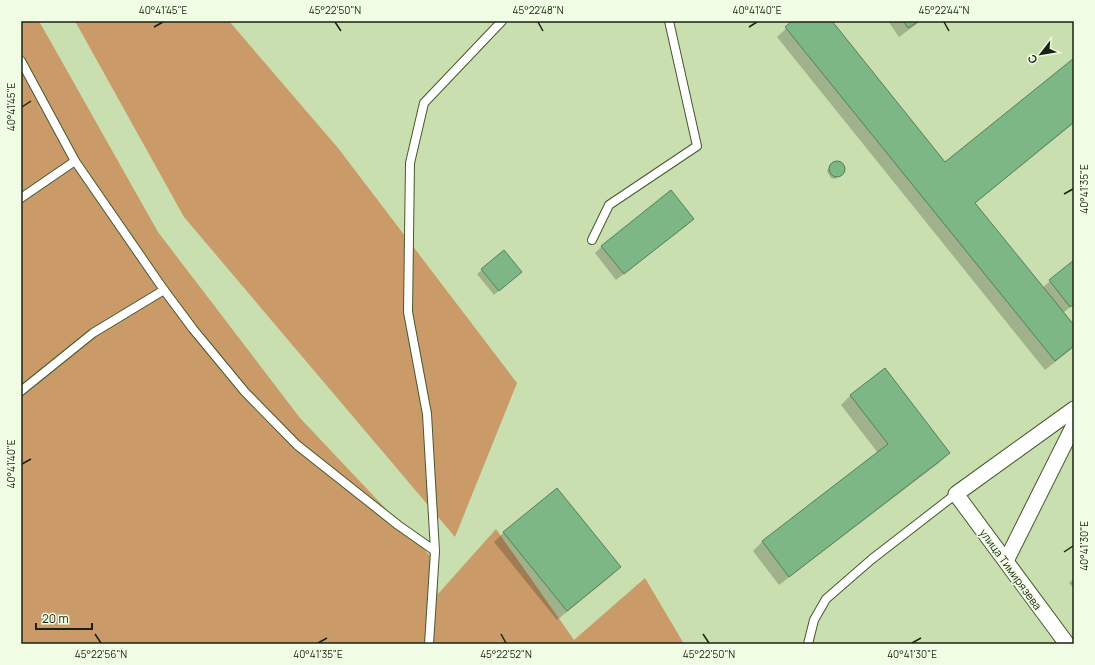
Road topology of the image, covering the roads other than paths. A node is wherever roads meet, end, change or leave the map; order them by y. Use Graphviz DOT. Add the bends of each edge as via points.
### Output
graph roads {
  1 [pos="502,21"];
  2 [pos="669,21"];
  3 [pos="21,61"];
  4 [pos="75,161"];
  5 [pos="21,198"];
  6 [pos="592,240"];
  7 [pos="164,290"];
  8 [pos="21,391"];
  9 [pos="1074,408"];
  10 [pos="1074,425"];
  11 [pos="956,494"];
  12 [pos="435,552"];
  13 [pos="1006,561"];
  14 [pos="429,644"];
  15 [pos="808,644"];
  16 [pos="1067,644"];
  1 -- 12 [label="lane" via="424,103 410,163 408,312 427,414"];
  2 -- 6 [label="lane" via="697,146 609,206"];
  3 -- 4 [label="lane"];
  4 -- 5 [label="lane"];
  4 -- 7 [label="lane"];
  7 -- 8 [label="lane" via="93,333"];
  7 -- 12 [label="lane" via="245,392 297,445 398,526"];
  9 -- 11 [label="street"];
  10 -- 13 [label="street"];
  11 -- 13 [label="street, улица Тимирязева"];
  11 -- 15 [label="lane" via="872,559 826,599 814,620"];
  12 -- 14 [label="lane"];
  13 -- 16 [label="street, улица Тимирязева"];
}
